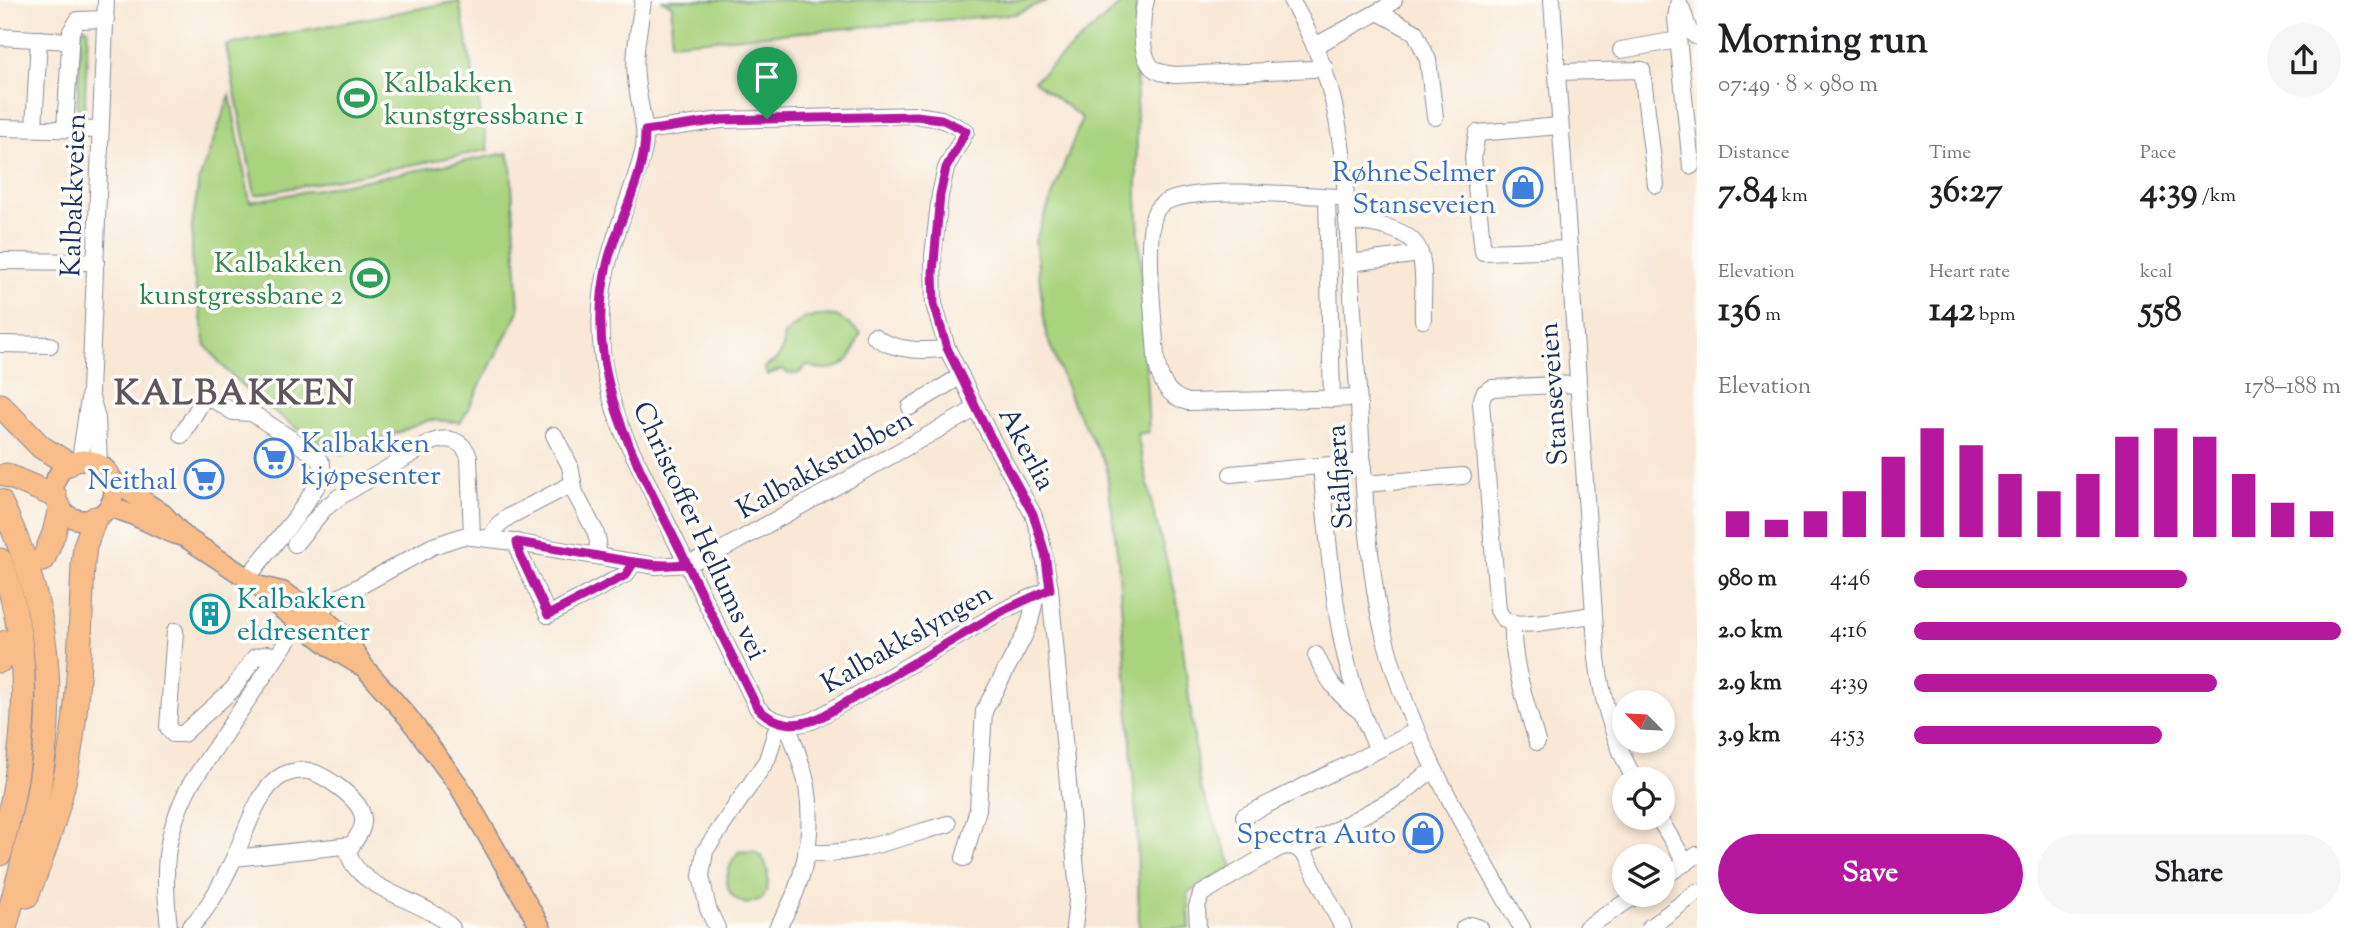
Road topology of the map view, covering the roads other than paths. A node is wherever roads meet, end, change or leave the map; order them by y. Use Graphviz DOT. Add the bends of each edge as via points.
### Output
graph roads {
  1 [pos="106,0"];
  2 [pos="643,0"];
  3 [pos="1146,0"];
  4 [pos="1291,0"];
  5 [pos="1394,0"];
  6 [pos="1552,0"];
  7 [pos="1679,0"];
  8 [pos="1378,12"];
  9 [pos="106,19"];
  10 [pos="0,37"];
  11 [pos="1697,37"];
  12 [pos="39,39"];
  13 [pos="1678,40"];
  14 [pos="70,41"];
  15 [pos="1315,46"];
  16 [pos="1621,50"];
  17 [pos="1324,66"];
  18 [pos="1557,72"];
  19 [pos="1435,117"];
  20 [pos="1560,125"];
  21 [pos="0,128"];
  22 [pos="34,128"];
  23 [pos="65,129"];
  24 [pos="100,130"];
  25 [pos="645,131"];
  26 [pos="1690,166"];
  27 [pos="1656,185"];
  28 [pos="1327,197"];
  29 [pos="1346,197"];
  30 [pos="1347,222"];
  31 [pos="1569,249"];
  32 [pos="1420,254"];
  33 [pos="0,261"];
  34 [pos="96,262"];
  35 [pos="1350,263"];
  36 [pos="1423,320"];
  37 [pos="874,336"];
  38 [pos="0,344"];
  39 [pos="50,345"];
  40 [pos="947,348"];
  41 [pos="961,376"];
  42 [pos="1578,384"];
  43 [pos="90,391"];
  44 [pos="1359,398"];
  45 [pos="1332,399"];
  46 [pos="0,405"];
  47 [pos="910,407"];
  48 [pos="977,408"];
  49 [pos="182,435"];
  50 [pos="554,435"];
  51 [pos="74,462"];
  52 [pos="1363,462"];
  53 [pos="99,464"];
  54 [pos="1321,466"];
  55 [pos="1231,474"];
  56 [pos="6,475"];
  57 [pos="1463,476"];
  58 [pos="112,480"];
  59 [pos="572,484"];
  60 [pos="1364,484"];
  61 [pos="0,500"];
  62 [pos="57,502"];
  63 [pos="102,513"];
  64 [pos="472,536"];
  65 [pos="185,537"];
  66 [pos="490,538"];
  67 [pos="517,542"];
  68 [pos="295,544"];
  69 [pos="597,556"];
  70 [pos="43,560"];
  71 [pos="0,561"];
  72 [pos="634,562"];
  73 [pos="687,564"];
  74 [pos="253,582"];
  75 [pos="1043,592"];
  76 [pos="1594,615"];
  77 [pos="309,618"];
  78 [pos="1513,623"];
  79 [pos="175,631"];
  80 [pos="1316,655"];
  81 [pos="276,656"];
  82 [pos="1361,712"];
  83 [pos="783,723"];
  84 [pos="1416,731"];
  85 [pos="1538,742"];
  86 [pos="1378,749"];
  87 [pos="1629,767"];
  88 [pos="1434,772"];
  89 [pos="1244,816"];
  90 [pos="948,824"];
  91 [pos="1669,830"];
  92 [pos="352,845"];
  93 [pos="1300,849"];
  94 [pos="806,852"];
  95 [pos="0,854"];
  96 [pos="234,858"];
  97 [pos="964,858"];
  98 [pos="1692,859"];
  99 [pos="1675,870"];
  100 [pos="1697,892"];
  101 [pos="1618,907"];
  102 [pos="5,928"];
  103 [pos="13,928"];
  104 [pos="169,928"];
  105 [pos="189,928"];
  106 [pos="452,928"];
  107 [pos="541,928"];
  108 [pos="717,928"];
  109 [pos="777,928"];
  110 [pos="1074,928"];
  111 [pos="1198,928"];
  112 [pos="1343,928"];
  113 [pos="1464,928"];
  114 [pos="1480,928"];
  115 [pos="1522,928"];
  116 [pos="1586,928"];
  117 [pos="1648,928"];
  1 -- 9 [label="street, Kalbakkveien"];
  2 -- 25 [label="street, Christoffer Hellums vei" via="635,56"];
  3 -- 17 [label="street" via="1144,52 1160,72 1175,75"];
  4 -- 15 [label="street, Stålfjæra"];
  5 -- 8 [label="street"];
  6 -- 18 [label="street, Stanseveien"];
  7 -- 11 [label="street" via="1689,31"];
  7 -- 13 [label="street"];
  8 -- 15 [label="street"];
  8 -- 19 [label="street" via="1415,32 1428,60"];
  9 -- 14 [label="street" via="78,20"];
  9 -- 24 [label="street, Kalbakkveien"];
  10 -- 12 [label="street"];
  12 -- 14 [label="street"];
  12 -- 22 [label="street"];
  13 -- 16 [label="street"];
  13 -- 26 [label="street"];
  14 -- 23 [label="street"];
  15 -- 17 [label="street, Stålfjæra"];
  17 -- 29 [label="street, Stålfjæra" via="1339,123"];
  18 -- 20 [label="street, Stanseveien"];
  18 -- 27 [label="street" via="1642,70"];
  20 -- 31 [label="street, Stanseveien"];
  20 -- 31 [label="street" via="1477,133 1473,157 1483,252"];
  21 -- 22 [label="street"];
  22 -- 23 [label="street"];
  23 -- 24 [label="street"];
  24 -- 34 [label="street, Kalbakkveien"];
  25 -- 40 [label="street, Akerlia" via="721,120 916,116 941,119 966,131 943,178 934,244 934,304"];
  25 -- 73 [label="street, Christoffer Hellums vei" via="641,160 607,265 600,337 615,413"];
  28 -- 29 [label="street"];
  28 -- 45 [label="street"];
  28 -- 45 [label="street" via="1251,191 1173,198 1157,209 1150,238 1157,366 1174,397 1188,402"];
  29 -- 30 [label="street, Stålfjæra"];
  30 -- 32 [label="street" via="1400,233"];
  30 -- 35 [label="street, Stålfjæra"];
  31 -- 42 [label="street, Stanseveien"];
  32 -- 35 [label="street"];
  32 -- 36 [label="street"];
  33 -- 34 [label="street"];
  34 -- 43 [label="street, Kalbakkveien"];
  35 -- 44 [label="street, Stålfjæra"];
  37 -- 40 [label="street" via="893,345"];
  38 -- 39 [label="street"];
  40 -- 41 [label="street, Akerlia"];
  41 -- 47 [label="street"];
  41 -- 48 [label="street, Akerlia"];
  42 -- 76 [label="street, Stanseveien"];
  42 -- 78 [label="street" via="1492,388 1482,396 1498,610"];
  43 -- 51 [label="street, Kalbakkveien"];
  43 -- 53 [label="street, Kalbakkveien" via="97,418"];
  44 -- 45 [label="street"];
  44 -- 52 [label="street, Stålfjæra"];
  46 -- 51 [label="highway" via="41,447"];
  48 -- 73 [label="street, Kalbakkstubben" via="725,548"];
  48 -- 75 [label="street, Akerlia" via="1033,514 1045,553"];
  49 -- 74 [label="street" via="206,395 233,412 252,413 322,464 322,478"];
  50 -- 59 [label="street" via="570,466"];
  51 -- 53 [label="main road"];
  51 -- 62 [label="main road" via="57,477"];
  52 -- 54 [label="street"];
  52 -- 60 [label="street, Stålfjæra"];
  53 -- 58 [label="main road"];
  54 -- 55 [label="street"];
  54 -- 82 [label="street" via="1336,603"];
  56 -- 62 [label="highway"];
  57 -- 60 [label="street"];
  58 -- 63 [label="main road" via="113,499"];
  58 -- 65 [label="main road" via="163,514"];
  59 -- 66 [label="street" via="509,516"];
  59 -- 69 [label="street" via="595,531"];
  60 -- 84 [label="street, Stålfjæra" via="1380,618"];
  61 -- 102 [label="highway" via="33,582 46,647 49,700 39,797"];
  62 -- 63 [label="main road" via="72,517 87,520"];
  62 -- 70 [label="highway" via="54,533"];
  63 -- 65 [label="main road" via="135,514"];
  63 -- 103 [label="highway" via="85,546 69,759 55,820"];
  64 -- 66 [label="street, Kalbakkstubben"];
  64 -- 68 [label="street" via="467,453 459,443 445,438 339,497"];
  64 -- 77 [label="street, Kalbakkstubben" via="433,545"];
  65 -- 74 [label="main road"];
  66 -- 67 [label="street, Kalbakkstubben"];
  67 -- 69 [label="street, Kalbakkstubben"];
  67 -- 72 [label="street" via="548,615 626,575"];
  69 -- 72 [label="street, Kalbakkstubben"];
  71 -- 95 [label="highway" via="18,625 25,703 20,760"];
  72 -- 73 [label="street, Kalbakkstubben"];
  73 -- 83 [label="street, Christoffer Hellums vei" via="752,699 761,711"];
  74 -- 77 [label="main road" via="282,592"];
  75 -- 83 [label="street, Kalbakkslyngen" via="814,720"];
  75 -- 97 [label="street" via="984,711 978,808"];
  75 -- 110 [label="street, Akerlia" via="1078,891"];
  76 -- 78 [label="street"];
  76 -- 87 [label="street, Stanseveien" via="1604,702"];
  77 -- 81 [label="street"];
  77 -- 107 [label="main road" via="346,638 364,667 414,724 459,786"];
  78 -- 85 [label="street" via="1523,689"];
  79 -- 81 [label="street" via="168,727 173,734 183,734 233,689 256,657"];
  80 -- 82 [label="street" via="1331,685"];
  81 -- 104 [label="street" via="178,807 165,864"];
  82 -- 86 [label="street"];
  83 -- 94 [label="street" via="801,761 807,787"];
  83 -- 108 [label="street" via="767,760 703,859 701,876"];
  84 -- 86 [label="street"];
  84 -- 88 [label="street, Stålfjæra"];
  86 -- 89 [label="street"];
  88 -- 93 [label="street" via="1401,795"];
  88 -- 115 [label="street, Stålfjæra"];
  90 -- 94 [label="street" via="827,855"];
  91 -- 98 [label="street"];
  92 -- 96 [label="street"];
  92 -- 96 [label="street" via="362,826 358,805 327,778 308,771 293,772 271,785 259,802"];
  92 -- 106 [label="street" via="348,852 351,865"];
  93 -- 111 [label="street" via="1279,848 1201,894"];
  93 -- 112 [label="street"];
  94 -- 109 [label="street" via="796,891"];
  96 -- 105 [label="street" via="199,919"];
  98 -- 99 [label="street"];
  100 -- 117 [label="street"];
  101 -- 116 [label="street"];
  113 -- 114 [label="street"];
}
